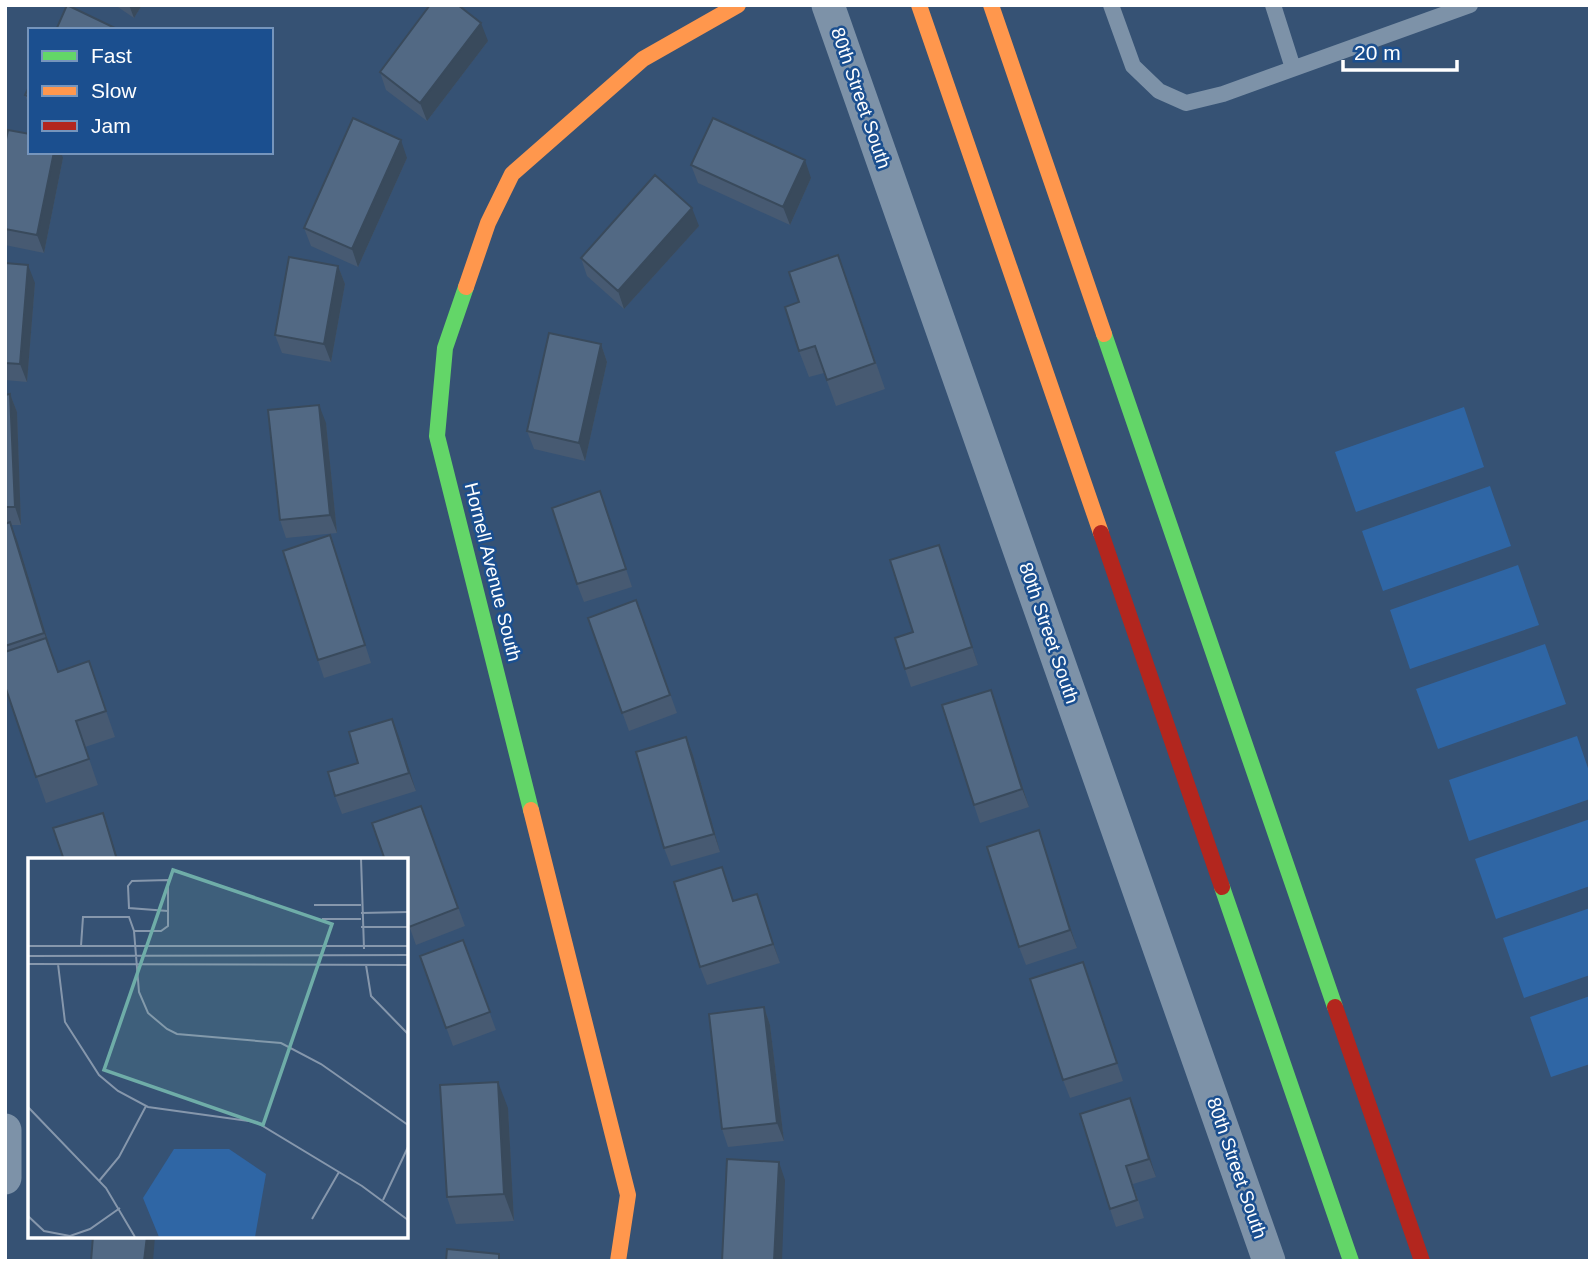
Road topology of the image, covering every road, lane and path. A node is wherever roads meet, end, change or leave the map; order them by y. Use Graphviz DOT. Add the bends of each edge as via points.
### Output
graph roads {
  1 [pos="738,5"];
  2 [pos="828,5"];
  3 [pos="919,5"];
  4 [pos="990,5"];
  5 [pos="1111,5"];
  6 [pos="1273,5"];
  7 [pos="1470,5"];
  8 [pos="1293,68"];
  9 [pos="5,1130"];
  10 [pos="5,1178"];
  11 [pos="618,1261"];
  12 [pos="1269,1261"];
  13 [pos="1351,1261"];
  14 [pos="1422,1261"];
  1 -- 11 [label="main road, Hornell Avenue South" via="643,59 512,174 488,223 445,348 437,436 628,1195"];
  2 -- 12 [label="street, 80th Street South"];
  3 -- 13 [label="main road"];
  4 -- 14 [label="main road"];
  5 -- 8 [label="lane" via="1133,66 1159,91 1186,103"];
  6 -- 8 [label="lane"];
  7 -- 8 [label="lane"];
  9 -- 10 [label="street"];
}
